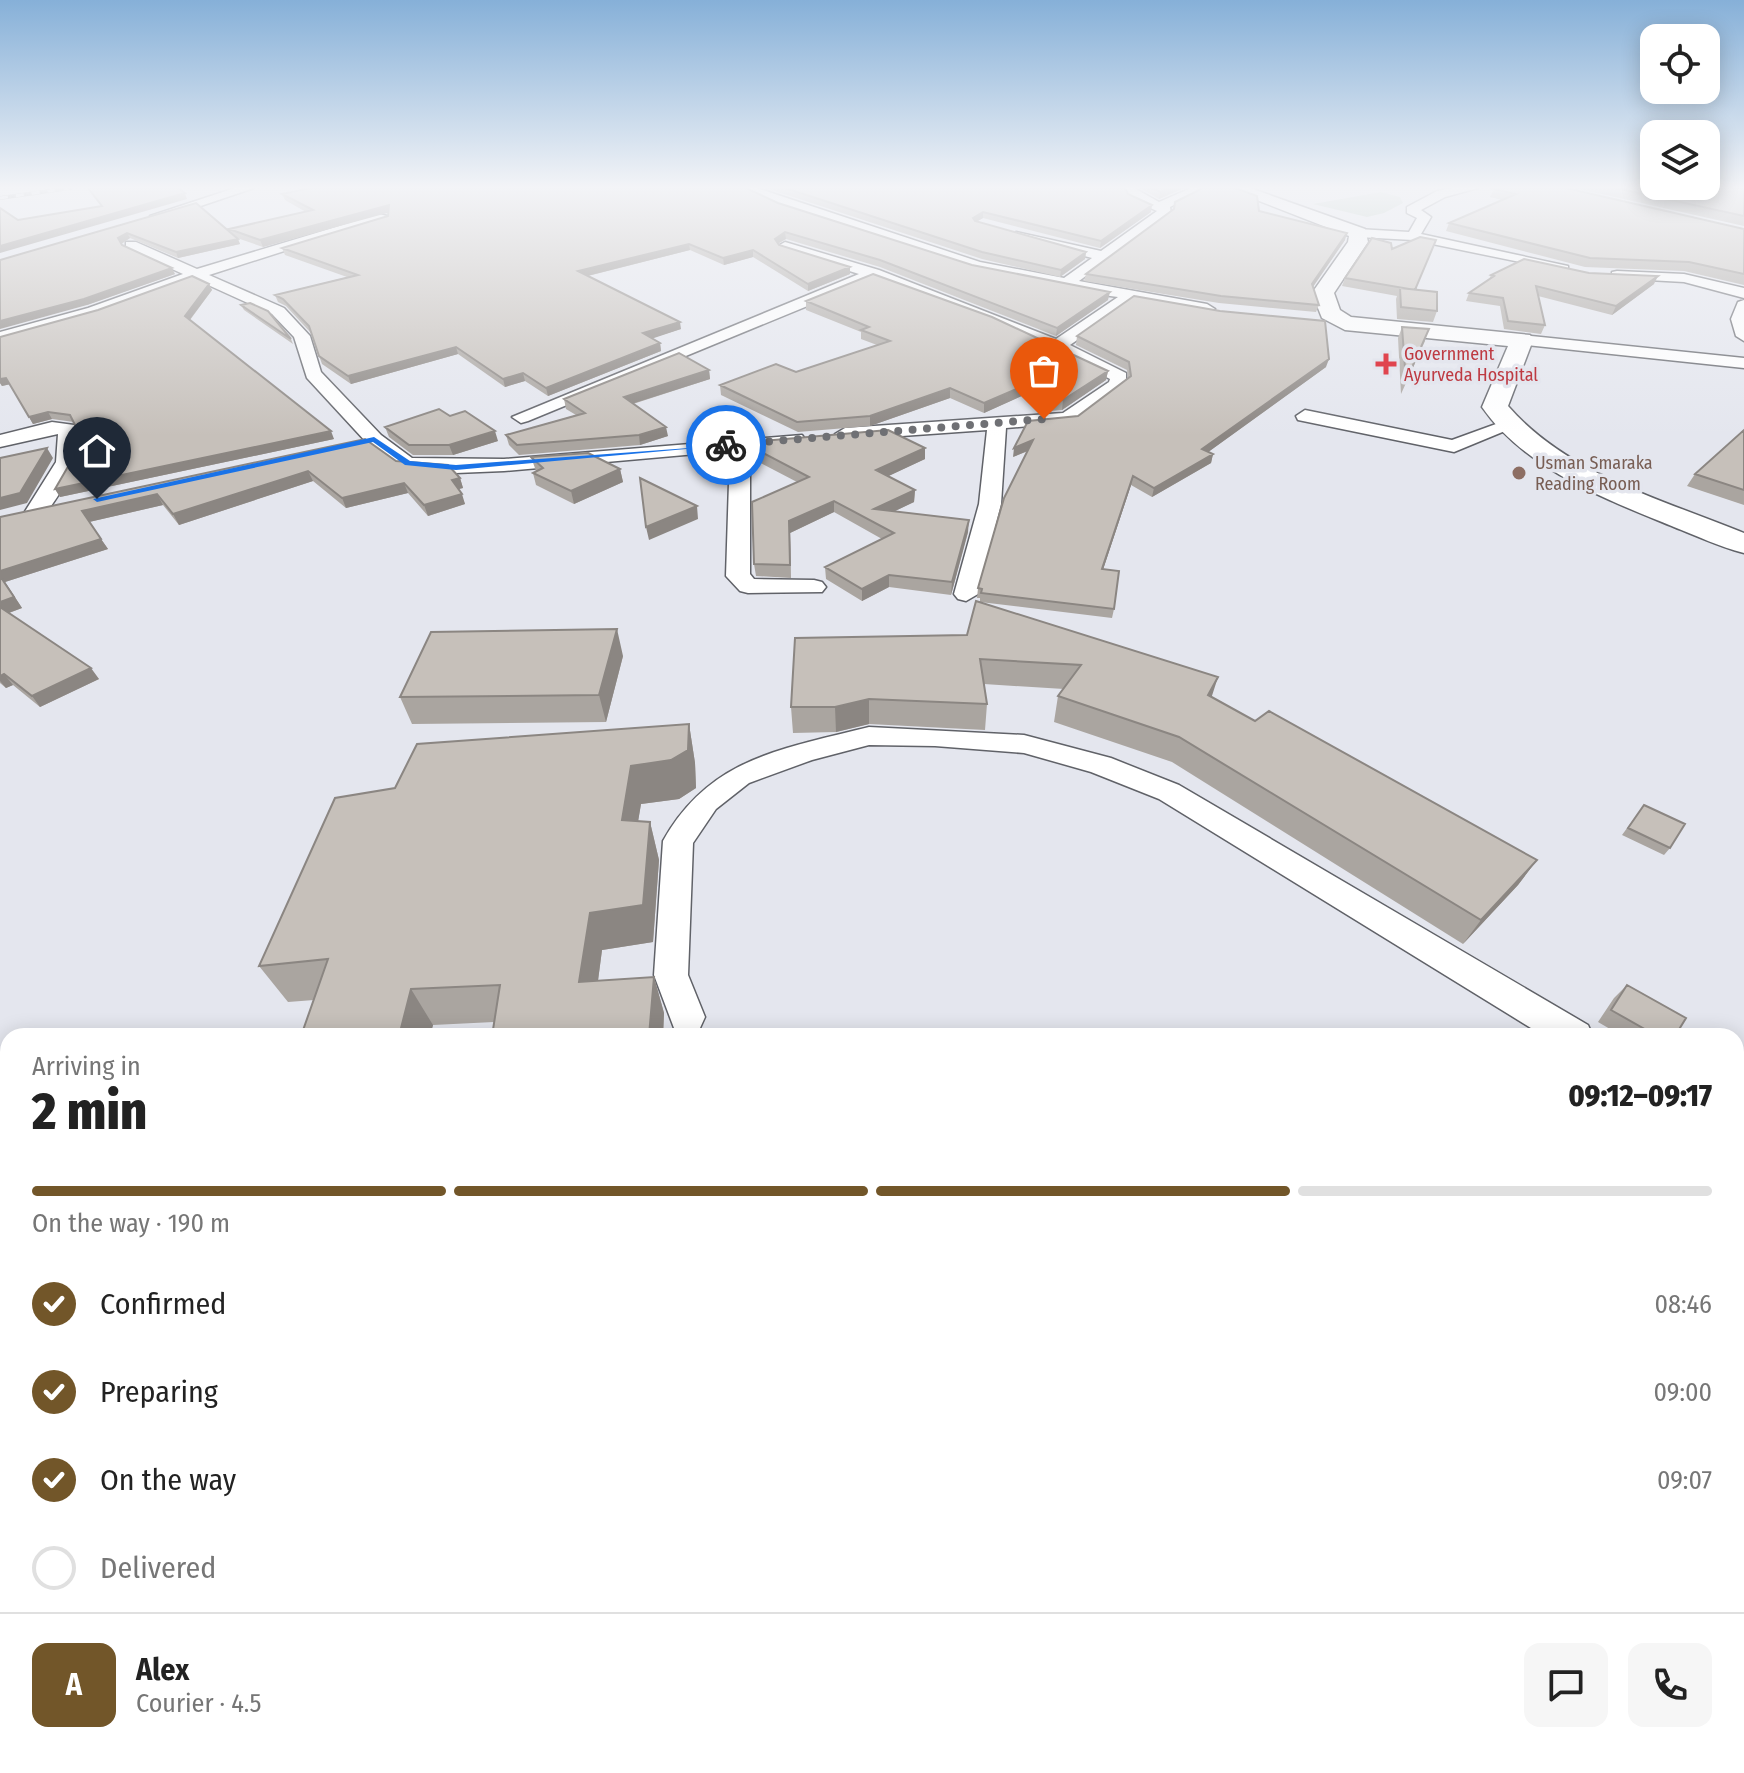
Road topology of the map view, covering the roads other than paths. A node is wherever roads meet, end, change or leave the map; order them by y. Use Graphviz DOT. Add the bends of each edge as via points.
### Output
graph roads {
  1 [pos="194,271"];
  2 [pos="206,271"];
  3 [pos="867,271"];
  4 [pos="1005,271"];
  5 [pos="1083,271"];
  6 [pos="1338,271"];
  7 [pos="1577,271"];
  8 [pos="199,273"];
  9 [pos="874,273"];
  10 [pos="1064,285"];
  11 [pos="1744,293"];
  12 [pos="1131,295"];
  13 [pos="1744,305"];
  14 [pos="1219,311"];
  15 [pos="1313,322"];
  16 [pos="1345,323"];
  17 [pos="1744,336"];
  18 [pos="0,337"];
  19 [pos="1522,340"];
  20 [pos="1060,344"];
  21 [pos="1744,363"];
  22 [pos="1305,416"];
  23 [pos="521,417"];
  24 [pos="997,422"];
  25 [pos="1507,426"];
  26 [pos="374,439"];
  27 [pos="0,441"];
  28 [pos="740,443"];
  29 [pos="343,446"];
  30 [pos="66,506"];
  31 [pos="35,513"];
  32 [pos="12,517"];
  33 [pos="1744,544"];
  34 [pos="814,587"];
  35 [pos="966,594"];
  36 [pos="739,776"];
  37 [pos="771,789"];
  38 [pos="687,1017"];
  39 [pos="1562,1028"];
  1 -- 8 [label="street"];
  2 -- 8 [label="street"];
  3 -- 9 [label="street"];
  4 -- 10 [label="street"];
  5 -- 10 [label="street"];
  6 -- 16 [label="main road" via="1323,293 1330,313"];
  7 -- 11 [label="street" via="1684,278"];
  8 -- 18 [label="street" via="94,311"];
  8 -- 26 [label="street" via="263,301 293,324 313,374"];
  9 -- 20 [label="street"];
  9 -- 23 [label="street"];
  10 -- 12 [label="street"];
  12 -- 14 [label="street"];
  12 -- 20 [label="street"];
  13 -- 17 [label="street" via="1739,319"];
  15 -- 16 [label="street"];
  16 -- 19 [label="main road"];
  19 -- 21 [label="street"];
  19 -- 25 [label="main road" via="1495,407"];
  20 -- 24 [label="street" via="1120,377 1117,385 1068,418"];
  22 -- 25 [label="street" via="1454,446"];
  24 -- 28 [label="street"];
  24 -- 35 [label="street" via="990,504"];
  25 -- 33 [label="main road" via="1536,449 1600,482"];
  26 -- 28 [label="street" via="407,464 456,467"];
  26 -- 29 [label="street"];
  27 -- 31 [label="street" via="67,429 68,458"];
  28 -- 34 [label="street" via="738,576 748,586"];
  30 -- 31 [label="street"];
  31 -- 32 [label="street"];
  36 -- 37 [label="street"];
  36 -- 38 [label="street" via="706,802 678,841 671,975"];
  36 -- 39 [label="street" via="869,736 1024,744 1101,765 1192,805"];
}
